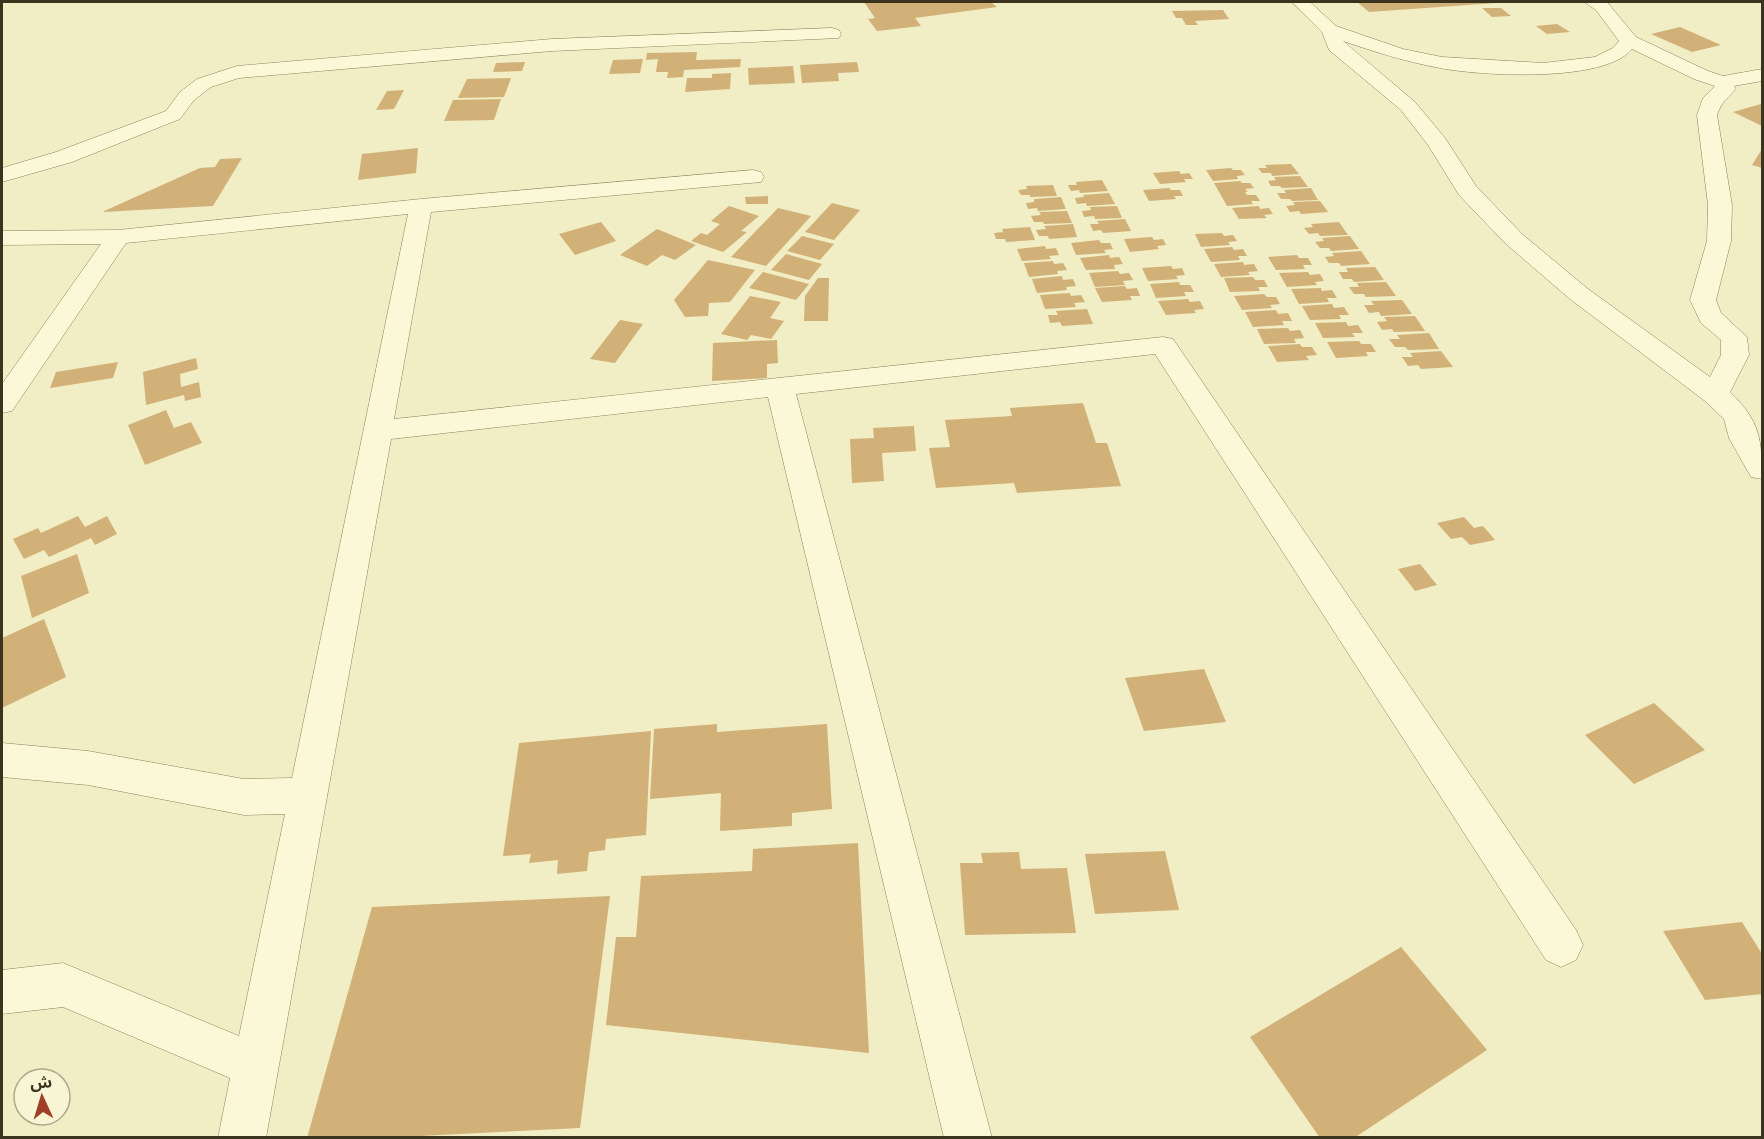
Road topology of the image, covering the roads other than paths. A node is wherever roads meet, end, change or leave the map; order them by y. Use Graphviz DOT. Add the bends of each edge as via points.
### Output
graph roads {
  1 [pos="1300,2"];
  2 [pos="1603,3"];
  3 [pos="1330,30"];
  4 [pos="832,34"];
  5 [pos="1629,40"];
  6 [pos="1442,63"];
  7 [pos="1762,75"];
  8 [pos="1722,82"];
  9 [pos="1414,90"];
  10 [pos="2,175"];
  11 [pos="753,177"];
  12 [pos="421,206"];
  13 [pos="118,237"];
  14 [pos="2,238"];
  15 [pos="780,388"];
  16 [pos="1714,394"];
  17 [pos="2,404"];
  18 [pos="378,430"];
  19 [pos="1762,469"];
  20 [pos="2,760"];
  21 [pos="308,795"];
  22 [pos="1561,945"];
  23 [pos="2,992"];
  24 [pos="256,1066"];
  25 [pos="242,1137"];
  26 [pos="968,1137"];
  1 -- 3 [label="street"];
  2 -- 5 [label="street"];
  3 -- 6 [label="street"];
  3 -- 9 [label="street" via="1336,46 1371,73"];
  4 -- 10 [label="street" via="552,45 237,72 204,83 186,96 173,115 64,157"];
  5 -- 6 [label="street" via="1620,52 1599,62 1543,69"];
  5 -- 8 [label="street"];
  6 -- 9 [label="street"];
  7 -- 8 [label="street"];
  8 -- 16 [label="street" via="1726,88 1713,98 1707,115 1720,205 1719,241 1703,300 1710,317 1734,337 1735,355"];
  9 -- 16 [label="street" via="1437,143 1467,190 1514,239 1579,294"];
  11 -- 12 [label="street"];
  12 -- 13 [label="street"];
  12 -- 18 [label="street"];
  13 -- 14 [label="street"];
  13 -- 17 [label="street"];
  15 -- 18 [label="street"];
  15 -- 22 [label="street" via="1163,345"];
  15 -- 26 [label="street"];
  16 -- 19 [label="street" via="1737,414 1743,438"];
  18 -- 21 [label="street"];
  20 -- 21 [label="street" via="88,768 244,796"];
  21 -- 24 [label="street"];
  23 -- 24 [label="street" via="63,985"];
  24 -- 25 [label="street"];
}
